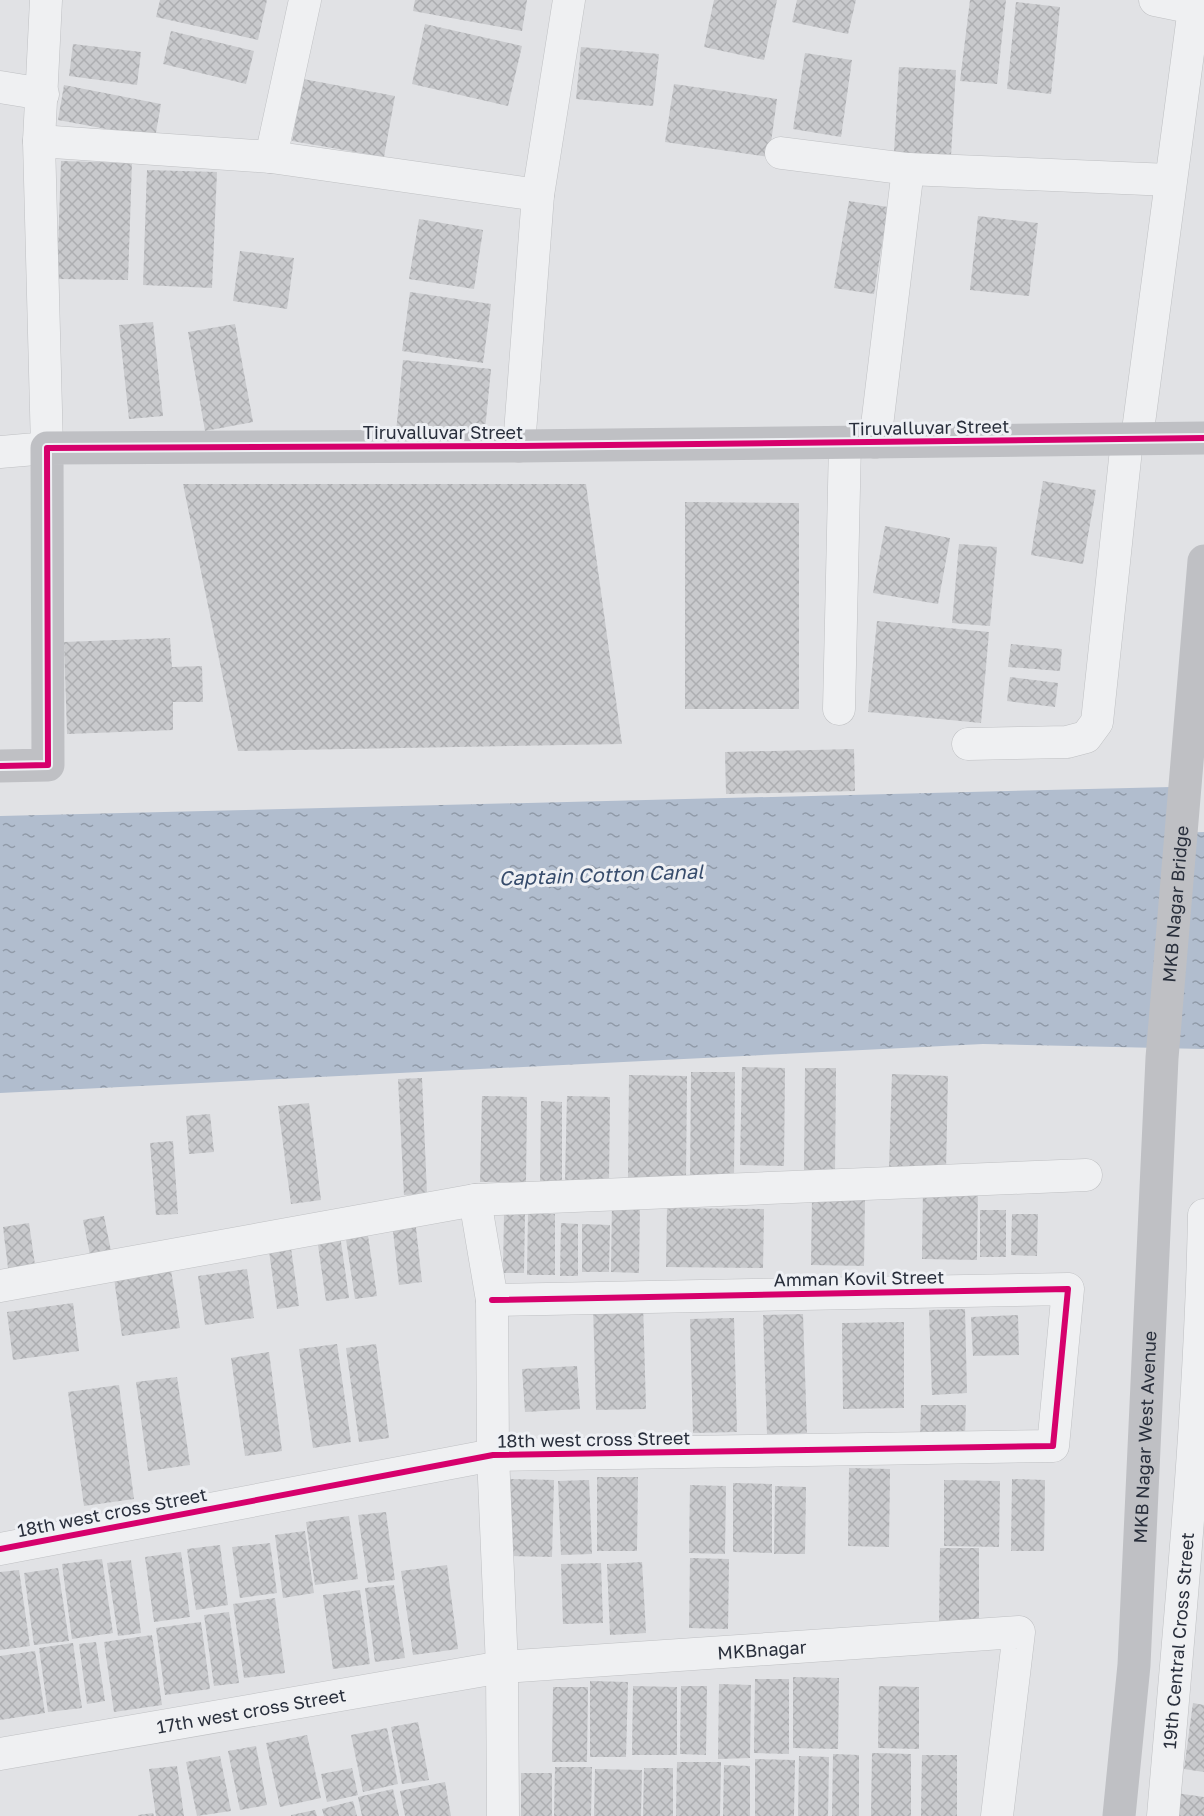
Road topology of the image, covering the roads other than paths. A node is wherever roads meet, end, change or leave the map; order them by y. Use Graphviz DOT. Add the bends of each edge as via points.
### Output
graph roads {
  1 [pos="46,0"];
  2 [pos="305,0"];
  3 [pos="569,0"];
  4 [pos="1155,0"];
  5 [pos="1199,9"];
  6 [pos="0,87"];
  7 [pos="43,94"];
  8 [pos="39,141"];
  9 [pos="781,153"];
  10 [pos="271,157"];
  11 [pos="908,169"];
  12 [pos="1170,180"];
  13 [pos="538,195"];
  14 [pos="1204,438"];
  15 [pos="1132,439"];
  16 [pos="860,442"];
  17 [pos="519,446"];
  18 [pos="47,448"];
  19 [pos="0,452"];
  20 [pos="1204,561"];
  21 [pos="839,709"];
  22 [pos="968,744"];
  23 [pos="0,766"];
  24 [pos="1162,1058"];
  25 [pos="1086,1175"];
  26 [pos="475,1200"];
  27 [pos="1204,1215"];
  28 [pos="0,1286"];
  29 [pos="492,1300"];
  30 [pos="1203,1303"];
  31 [pos="1053,1446"];
  32 [pos="493,1455"];
  33 [pos="1198,1486"];
  34 [pos="0,1549"];
  35 [pos="1191,1651"];
  36 [pos="502,1667"];
  37 [pos="0,1754"];
  38 [pos="503,1816"];
  39 [pos="997,1816"];
  40 [pos="1119,1816"];
  41 [pos="1163,1816"];
  1 -- 7 [label="street"];
  2 -- 10 [label="street"];
  3 -- 13 [label="street"];
  4 -- 5 [label="street"];
  5 -- 12 [label="street"];
  6 -- 7 [label="street"];
  7 -- 8 [label="street"];
  8 -- 10 [label="street"];
  8 -- 18 [label="street"];
  9 -- 11 [label="street"];
  10 -- 13 [label="street"];
  11 -- 12 [label="street"];
  11 -- 16 [label="street"];
  12 -- 15 [label="street"];
  13 -- 17 [label="street"];
  14 -- 15 [label="street, Tiruvalluvar Street"];
  15 -- 16 [label="street, Tiruvalluvar Street"];
  15 -- 22 [label="street" via="1097,722 1086,737 1067,742"];
  16 -- 17 [label="street, Tiruvalluvar Street"];
  16 -- 21 [label="street"];
  17 -- 18 [label="street, Tiruvalluvar Street"];
  18 -- 19 [label="street"];
  18 -- 23 [label="street" via="48,765"];
  20 -- 24 [label="street, MKB Nagar Bridge"];
  24 -- 40 [label="street, MKB Nagar West Avenue" via="1134,1665"];
  25 -- 26 [label="street"];
  26 -- 28 [label="street"];
  26 -- 29 [label="street"];
  27 -- 30 [label="street, 19th Central Cross Street"];
  29 -- 31 [label="street, Amman Kovil Street" via="1068,1288"];
  29 -- 32 [label="street"];
  30 -- 33 [label="street, 19th Central Cross Street"];
  31 -- 32 [label="street, 18th west cross Street"];
  32 -- 34 [label="street, 18th west cross Street"];
  32 -- 36 [label="street"];
  33 -- 35 [label="street, 19th Central Cross Street"];
  35 -- 41 [label="street, 19th Central Cross Street"];
  36 -- 37 [label="street, 17th west cross Street"];
  36 -- 38 [label="street"];
  36 -- 39 [label="street, MKBnagar" via="1019,1632"];
}
